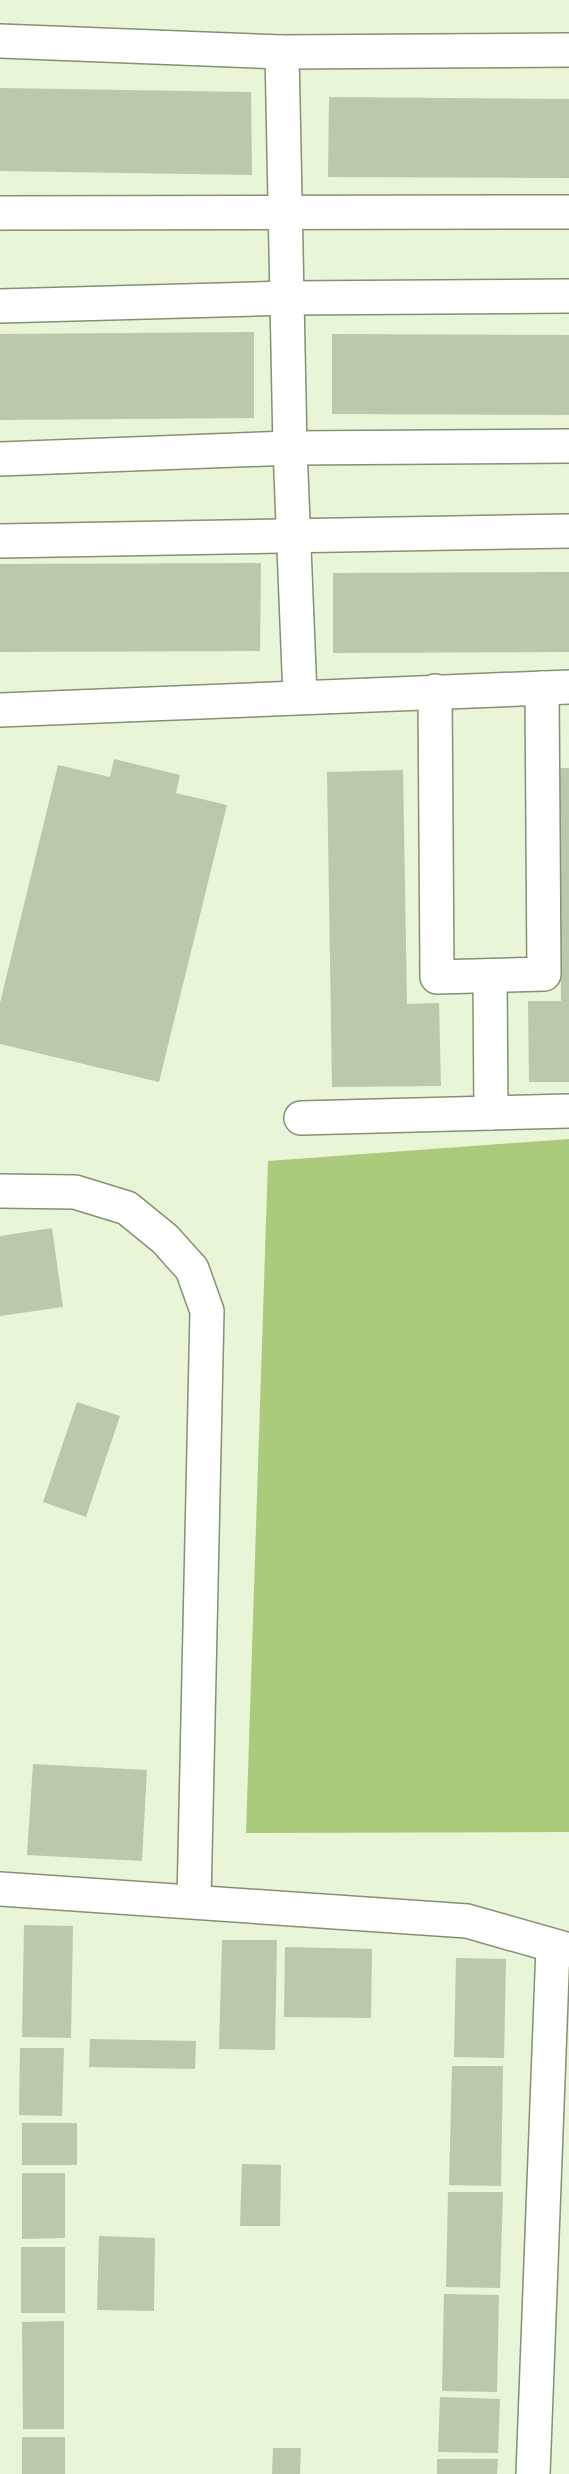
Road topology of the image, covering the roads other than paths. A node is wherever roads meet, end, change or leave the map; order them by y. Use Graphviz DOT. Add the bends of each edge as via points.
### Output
graph roads {
  1 [pos="0,41"];
  2 [pos="569,50"];
  3 [pos="282,52"];
  4 [pos="569,212"];
  5 [pos="0,213"];
  6 [pos="569,296"];
  7 [pos="288,298"];
  8 [pos="0,306"];
  9 [pos="569,446"];
  10 [pos="290,448"];
  11 [pos="0,459"];
  12 [pos="569,531"];
  13 [pos="293,537"];
  14 [pos="0,541"];
  15 [pos="555,687"];
  16 [pos="435,692"];
  17 [pos="300,696"];
  18 [pos="0,710"];
  19 [pos="490,976"];
  20 [pos="569,1111"];
  21 [pos="491,1113"];
  22 [pos="301,1118"];
  23 [pos="0,1191"];
  24 [pos="0,1889"];
  25 [pos="194,1901"];
  26 [pos="561,1948"];
  27 [pos="532,2474"];
  1 -- 3 [label="street"];
  2 -- 3 [label="street"];
  3 -- 7 [label="street"];
  4 -- 5 [label="street"];
  6 -- 7 [label="street"];
  7 -- 8 [label="street"];
  7 -- 10 [label="street"];
  9 -- 10 [label="street"];
  10 -- 11 [label="street"];
  10 -- 13 [label="street"];
  12 -- 13 [label="street"];
  13 -- 14 [label="street"];
  13 -- 17 [label="street"];
  15 -- 16 [label="street"];
  15 -- 19 [label="street" via="544,974"];
  16 -- 17 [label="street"];
  16 -- 19 [label="street" via="437,977"];
  17 -- 18 [label="street"];
  19 -- 21 [label="street"];
  20 -- 21 [label="street"];
  21 -- 22 [label="street"];
  23 -- 25 [label="street" via="75,1192 127,1208 165,1239 192,1269 207,1311"];
  24 -- 25 [label="street"];
  25 -- 26 [label="street" via="467,1921"];
  26 -- 27 [label="street"];
}
